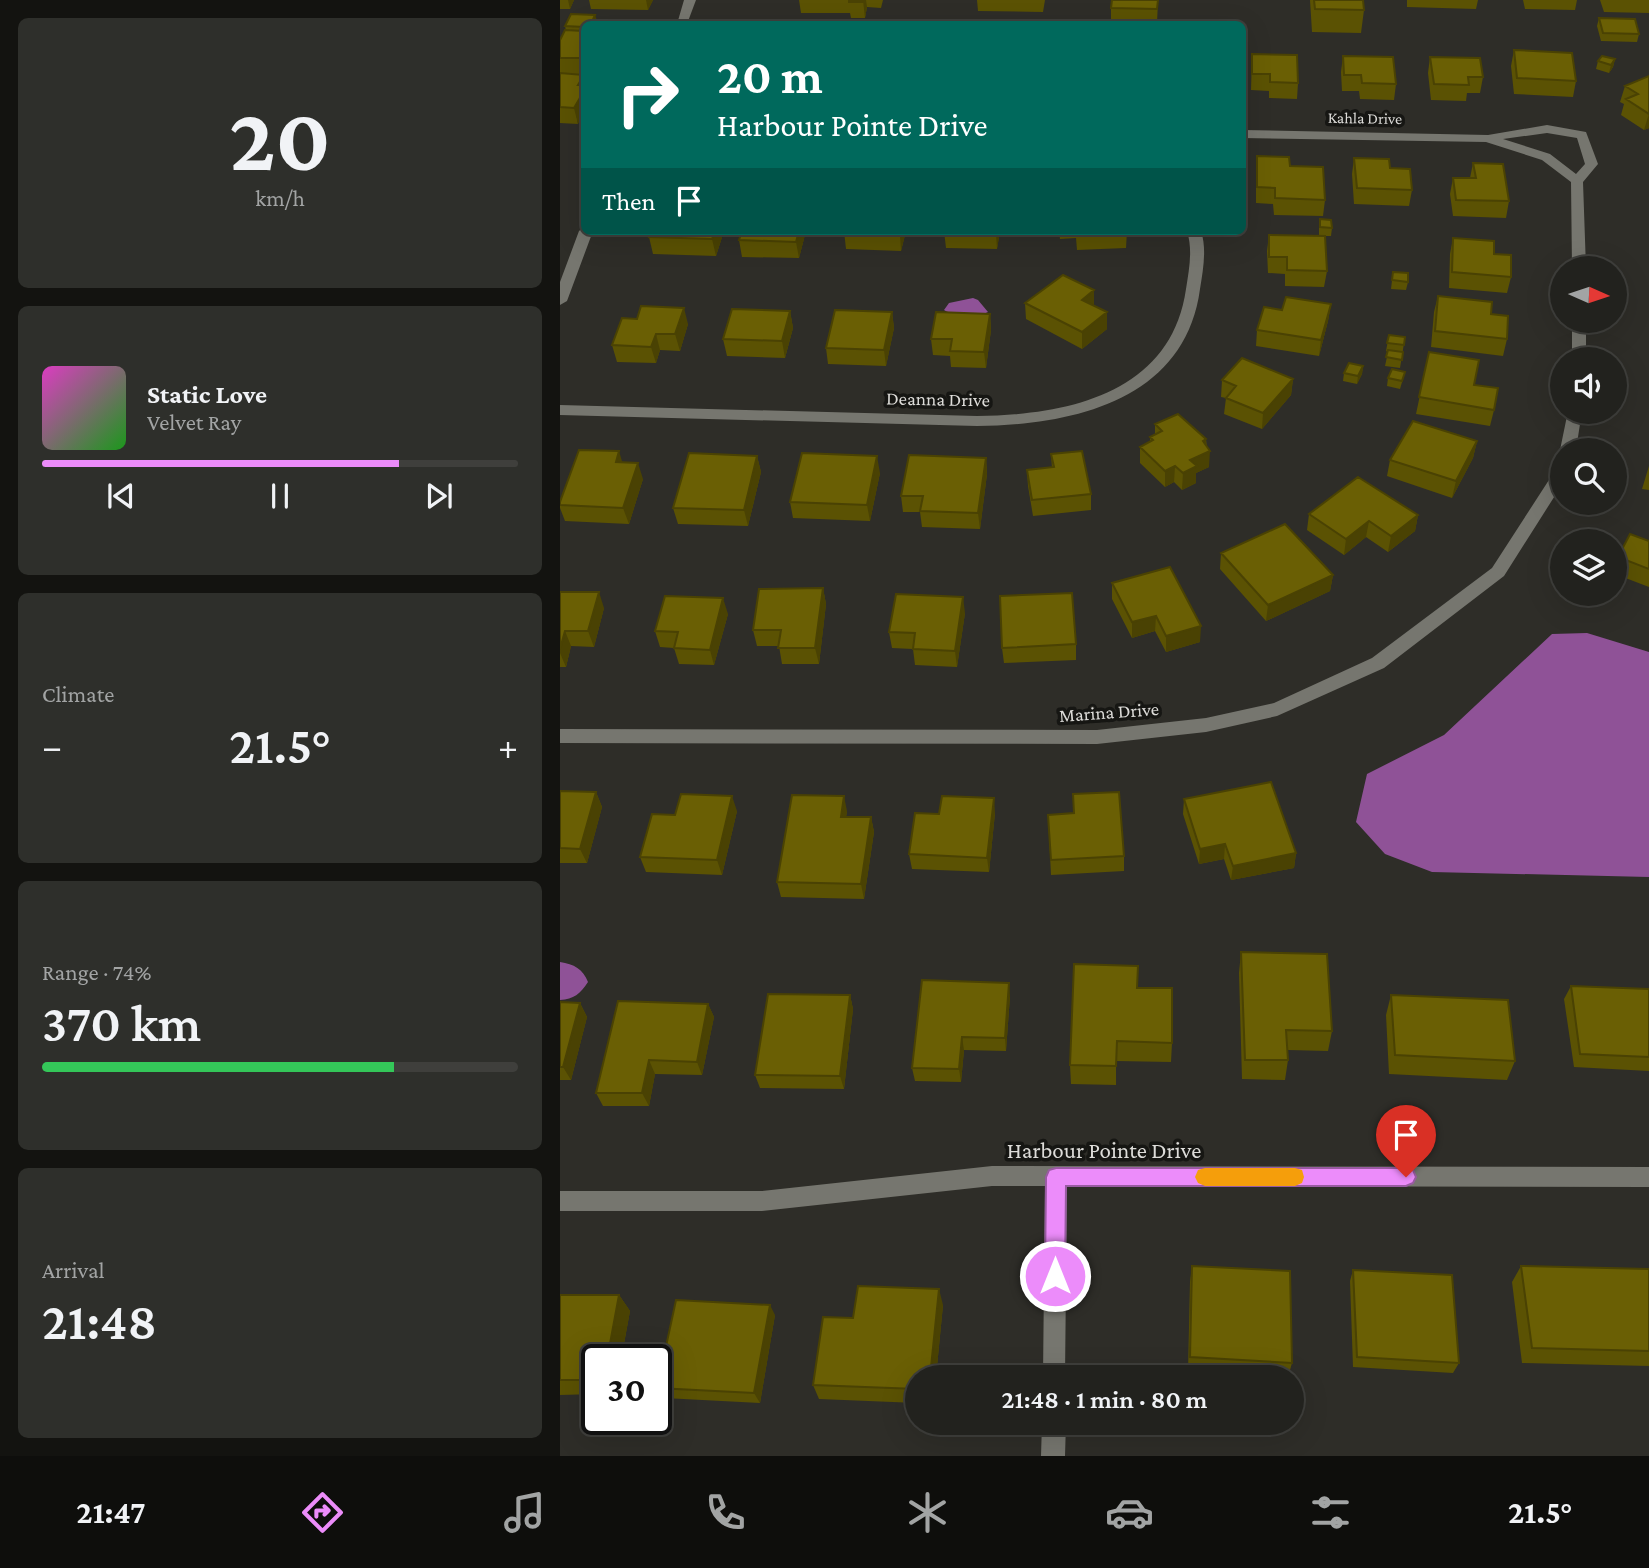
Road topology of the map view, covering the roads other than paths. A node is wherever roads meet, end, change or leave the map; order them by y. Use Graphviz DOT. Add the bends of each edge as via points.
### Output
graph roads {
  1 [pos="690,0"];
  2 [pos="683,21"];
  3 [pos="1246,134"];
  4 [pos="1487,138"];
  5 [pos="1577,181"];
  6 [pos="585,235"];
  7 [pos="1195,235"];
  8 [pos="1579,256"];
  9 [pos="560,301"];
  10 [pos="560,410"];
  11 [pos="1550,490"];
  12 [pos="560,736"];
  13 [pos="1056,1177"];
  14 [pos="1649,1177"];
  15 [pos="560,1201"];
  16 [pos="1054,1365"];
  17 [pos="1054,1435"];
  18 [pos="1054,1456"];
  1 -- 2 [label="street"];
  3 -- 4 [label="street, Kahla Drive"];
  4 -- 5 [label="street, Kahla Drive" via="1546,157"];
  4 -- 5 [label="street, Kahla Drive" via="1547,129 1581,135 1592,164"];
  5 -- 8 [label="street"];
  6 -- 9 [label="street"];
  7 -- 10 [label="street, Deanna Drive" via="1190,316 1176,344 1132,386 1066,413 977,419"];
  11 -- 12 [label="street, Marina Drive" via="1498,572 1378,663 1277,709 1206,725 1097,737"];
  13 -- 14 [label="street, Harbour Pointe Drive"];
  13 -- 15 [label="street, Harbour Pointe Drive" via="992,1176 762,1200"];
  13 -- 16 [label="street"];
  17 -- 18 [label="street"];
}
